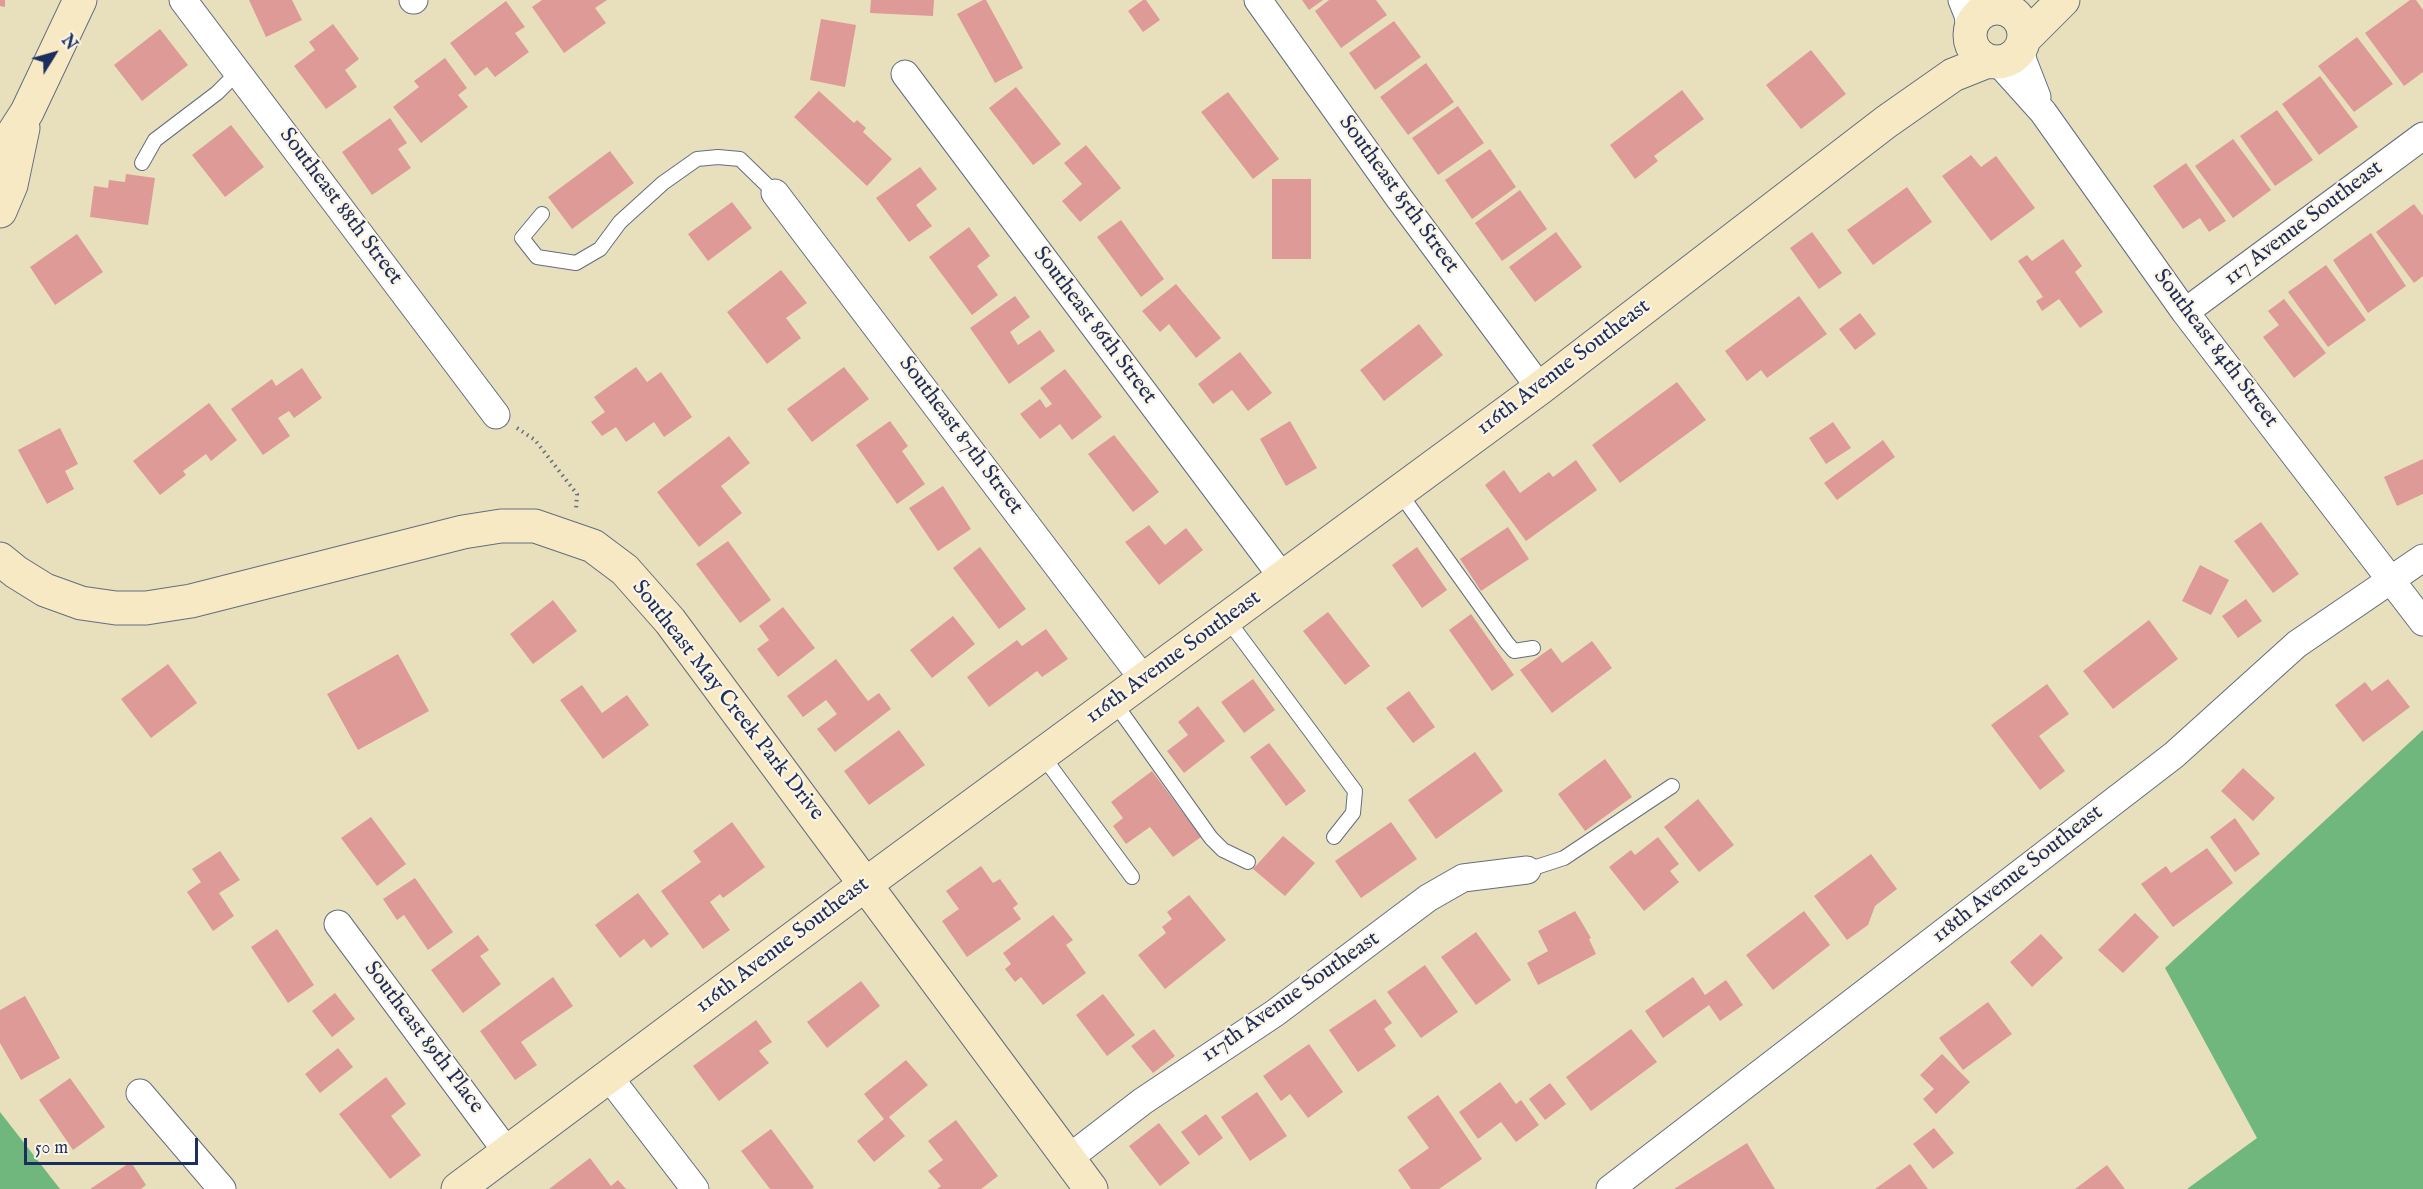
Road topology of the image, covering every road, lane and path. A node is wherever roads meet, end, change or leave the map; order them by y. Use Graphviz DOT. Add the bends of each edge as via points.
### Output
graph roads {
  1 [pos="80,0"];
  2 [pos="183,0"];
  3 [pos="1258,0"];
  4 [pos="2063,0"];
  5 [pos="1997,27"];
  6 [pos="238,71"];
  7 [pos="905,74"];
  8 [pos="27,112"];
  9 [pos="2423,136"];
  10 [pos="0,154"];
  11 [pos="142,163"];
  12 [pos="776,193"];
  13 [pos="0,212"];
  14 [pos="542,214"];
  15 [pos="2185,312"];
  16 [pos="1540,388"];
  17 [pos="496,415"];
  18 [pos="1399,492"];
  19 [pos="575,539"];
  20 [pos="2423,558"];
  21 [pos="0,559"];
  22 [pos="1283,578"];
  23 [pos="2392,581"];
  24 [pos="1227,619"];
  25 [pos="2423,622"];
  26 [pos="1533,648"];
  27 [pos="1144,680"];
  28 [pos="1114,702"];
  29 [pos="1042,755"];
  30 [pos="1672,786"];
  31 [pos="1334,837"];
  32 [pos="1248,862"];
  33 [pos="1527,870"];
  34 [pos="1132,877"];
  35 [pos="866,884"];
  36 [pos="339,924"];
  37 [pos="609,1077"];
  38 [pos="140,1093"];
  39 [pos="507,1152"];
  40 [pos="1069,1158"];
  41 [pos="222,1189"];
  42 [pos="458,1189"];
  43 [pos="695,1189"];
  44 [pos="1091,1189"];
  45 [pos="1610,1189"];
  1 -- 8 [label="street"];
  2 -- 6 [label="street, Southeast 88th Street"];
  3 -- 16 [label="street, Southeast 85th Street"];
  4 -- 5 [label="street, 116th Avenue Southeast"];
  5 -- 15 [label="street, Southeast 84th Street" via="2043,112"];
  5 -- 16 [label="street, 116th Avenue Southeast" via="1953,75 1886,122"];
  6 -- 11 [label="lane" via="217,93 155,140"];
  6 -- 17 [label="street, Southeast 88th Street"];
  7 -- 22 [label="street, Southeast 86th Street"];
  8 -- 10 [label="street"];
  8 -- 13 [label="street" via="11,185"];
  9 -- 15 [label="street, 117 Avenue Southeast"];
  12 -- 14 [label="lane" via="740,159 697,159 629,214 600,249 576,263 537,257 522,238"];
  12 -- 27 [label="street, Southeast 87th Street"];
  15 -- 23 [label="street, Southeast 84th Street"];
  16 -- 18 [label="street, 116th Avenue Southeast"];
  17 -- 19 [label="path" via="536,440 577,494"];
  18 -- 22 [label="street, 116th Avenue Southeast"];
  18 -- 26 [label="lane" via="1507,643 1515,651"];
  19 -- 21 [label="street, Southeast May Creek Park Drive" via="535,526 463,531 191,601 146,608 81,603 45,590"];
  19 -- 35 [label="street, Southeast May Creek Park Drive" via="608,555 647,594"];
  20 -- 23 [label="street, 118th Avenue Southeast"];
  22 -- 24 [label="street, 116th Avenue Southeast"];
  23 -- 25 [label="street, Southeast 84th Street"];
  23 -- 45 [label="street, 118th Avenue Southeast" via="2297,644 2174,755"];
  24 -- 27 [label="street, 116th Avenue Southeast"];
  24 -- 31 [label="lane" via="1355,791 1353,813"];
  27 -- 28 [label="street, 116th Avenue Southeast"];
  28 -- 29 [label="street, 116th Avenue Southeast"];
  28 -- 32 [label="lane" via="1211,838 1235,858"];
  29 -- 34 [label="lane"];
  29 -- 35 [label="street, 116th Avenue Southeast"];
  30 -- 33 [label="lane" via="1564,858"];
  33 -- 40 [label="street, 117th Avenue Southeast" via="1463,878 1428,898 1275,1013 1143,1101"];
  35 -- 37 [label="street, 116th Avenue Southeast"];
  35 -- 40 [label="street, Southeast May Creek Park Drive"];
  36 -- 39 [label="street, Southeast 89th Place"];
  37 -- 39 [label="street, 116th Avenue Southeast"];
  37 -- 43 [label="street"];
  38 -- 41 [label="street"];
  39 -- 42 [label="street, 116th Avenue Southeast"];
  40 -- 44 [label="street, Southeast May Creek Park Drive"];
}
